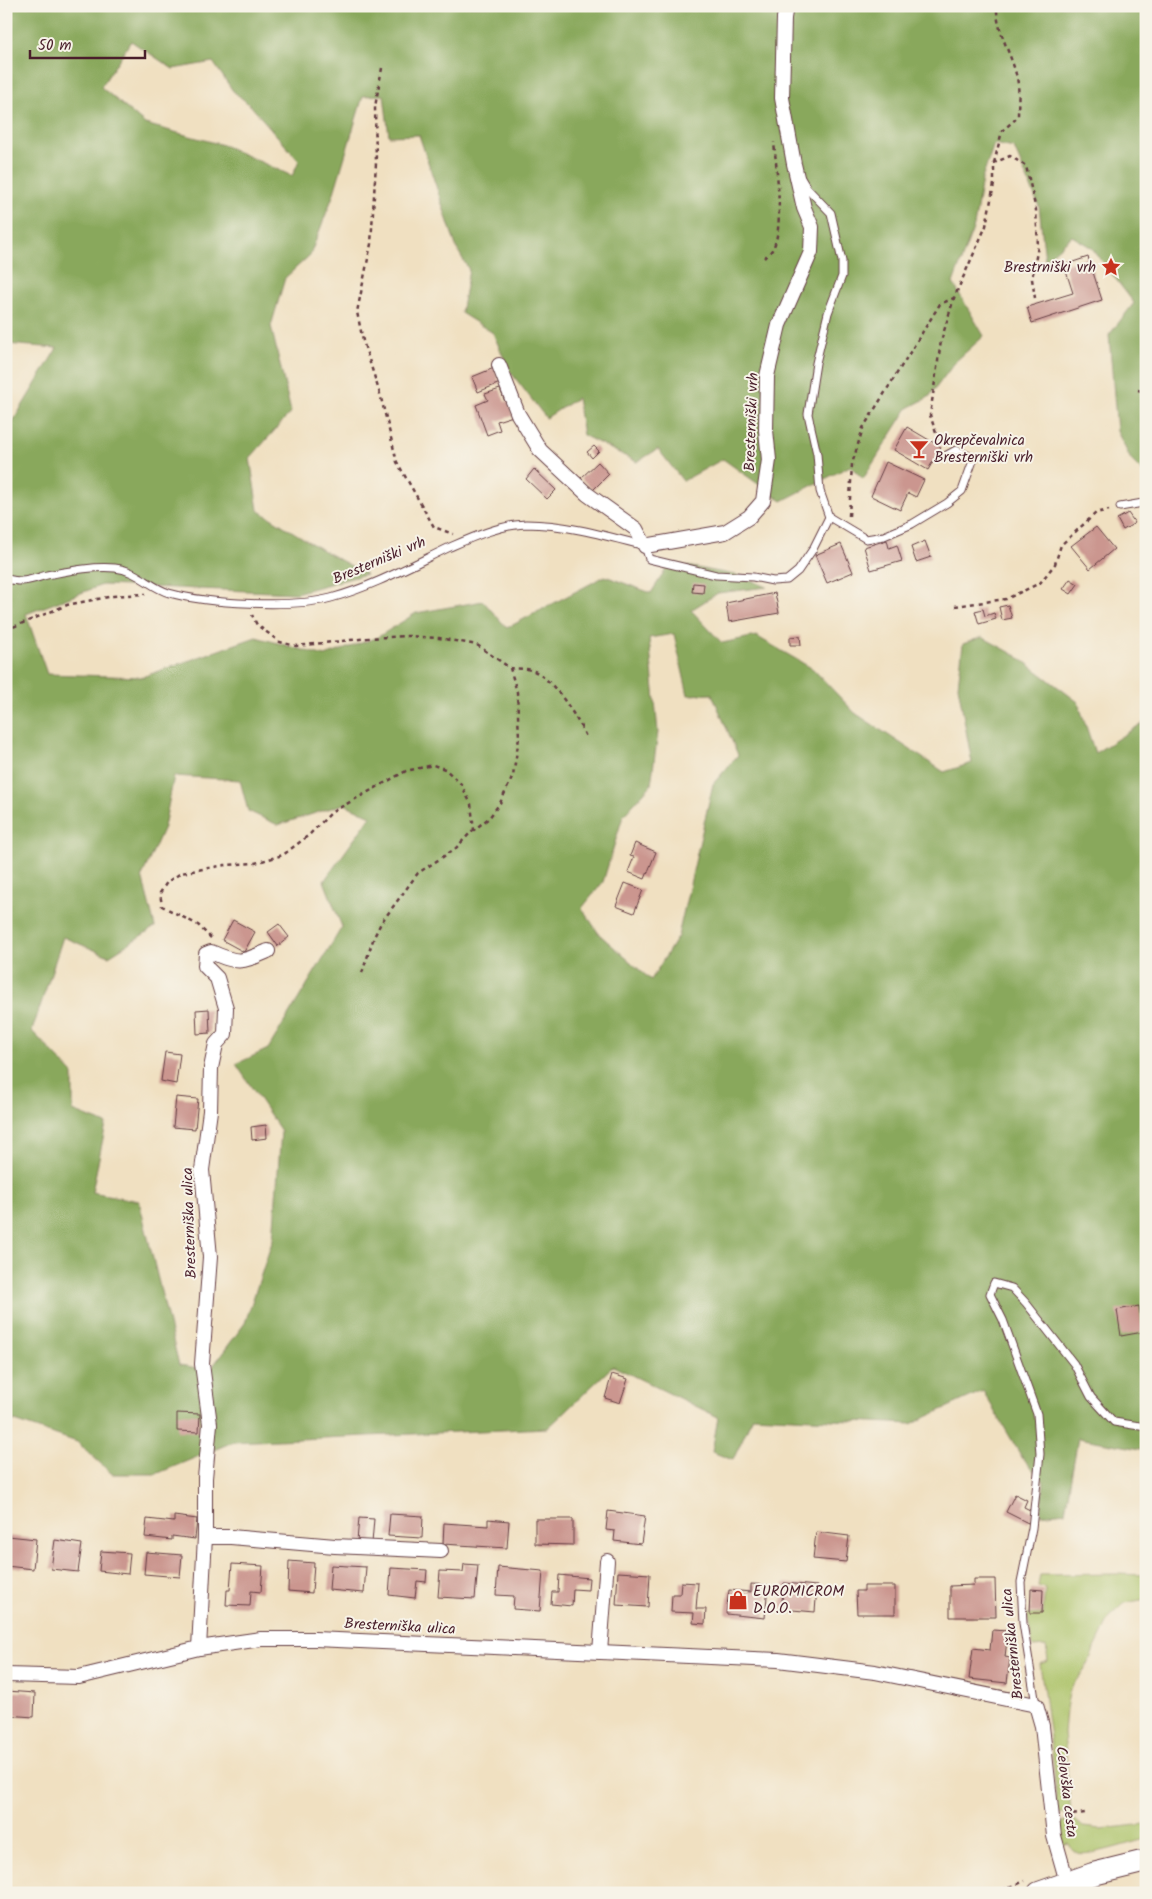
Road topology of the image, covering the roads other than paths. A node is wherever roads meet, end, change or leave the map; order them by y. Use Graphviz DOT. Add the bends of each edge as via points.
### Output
graph roads {
  1 [pos="786,6"];
  2 [pos="794,164"];
  3 [pos="498,365"];
  4 [pos="945,456"];
  5 [pos="1146,505"];
  6 [pos="1120,507"];
  7 [pos="829,517"];
  8 [pos="645,546"];
  9 [pos="6,579"];
  10 [pos="268,950"];
  11 [pos="1146,1427"];
  12 [pos="205,1537"];
  13 [pos="441,1551"];
  14 [pos="607,1560"];
  15 [pos="198,1648"];
  16 [pos="600,1652"];
  17 [pos="6,1675"];
  18 [pos="1036,1705"];
  19 [pos="1146,1861"];
  20 [pos="1067,1882"];
  21 [pos="1035,1886"];
  1 -- 2 [label="street, Bresterniški vrh" via="782,98"];
  2 -- 7 [label="lane, Bresterniški vrh" via="807,188 831,213 842,261 842,276 828,313 808,414 817,454 820,491"];
  2 -- 8 [label="street, Bresterniški vrh" via="812,227 811,252 779,325 767,376 769,460 763,501 748,517 725,532"];
  3 -- 8 [label="street" via="518,414 540,450 587,494 636,528"];
  4 -- 7 [label="lane" via="956,450 974,458 962,491 912,524 884,536 866,539"];
  5 -- 6 [label="lane"];
  7 -- 8 [label="lane" via="813,549 798,571 787,580 716,575 656,561 649,559"];
  8 -- 9 [label="lane, Bresterniški vrh" via="563,528 524,524 471,538 366,586 331,598 294,602 246,602 167,593 138,575 116,568 93,568 21,581"];
  10 -- 12 [label="street, Bresterniška ulica" via="245,961 225,959 211,952 206,954 205,966 217,978 226,1008 225,1034 216,1044 211,1068 210,1111 202,1170 210,1257 202,1364 210,1424 205,1478"];
  11 -- 18 [label="lane, Bresterniška ulica" via="1114,1422 1091,1396 1074,1364 1026,1303 1012,1288 994,1283 990,1294 1003,1320 1037,1414 1040,1454 1032,1528 1021,1582 1023,1623"];
  12 -- 13 [label="street"];
  12 -- 15 [label="street, Bresterniška ulica"];
  14 -- 16 [label="street"];
  15 -- 16 [label="street, Bresterniška ulica" via="261,1640 315,1638"];
  15 -- 17 [label="street, Bresterniška ulica" via="79,1677"];
  16 -- 18 [label="street, Bresterniška ulica" via="788,1661 875,1672"];
  18 -- 20 [label="street, Celovška cesta" via="1047,1761 1054,1836"];
  19 -- 20 [label="main road"];
  20 -- 21 [label="main road"];
}
